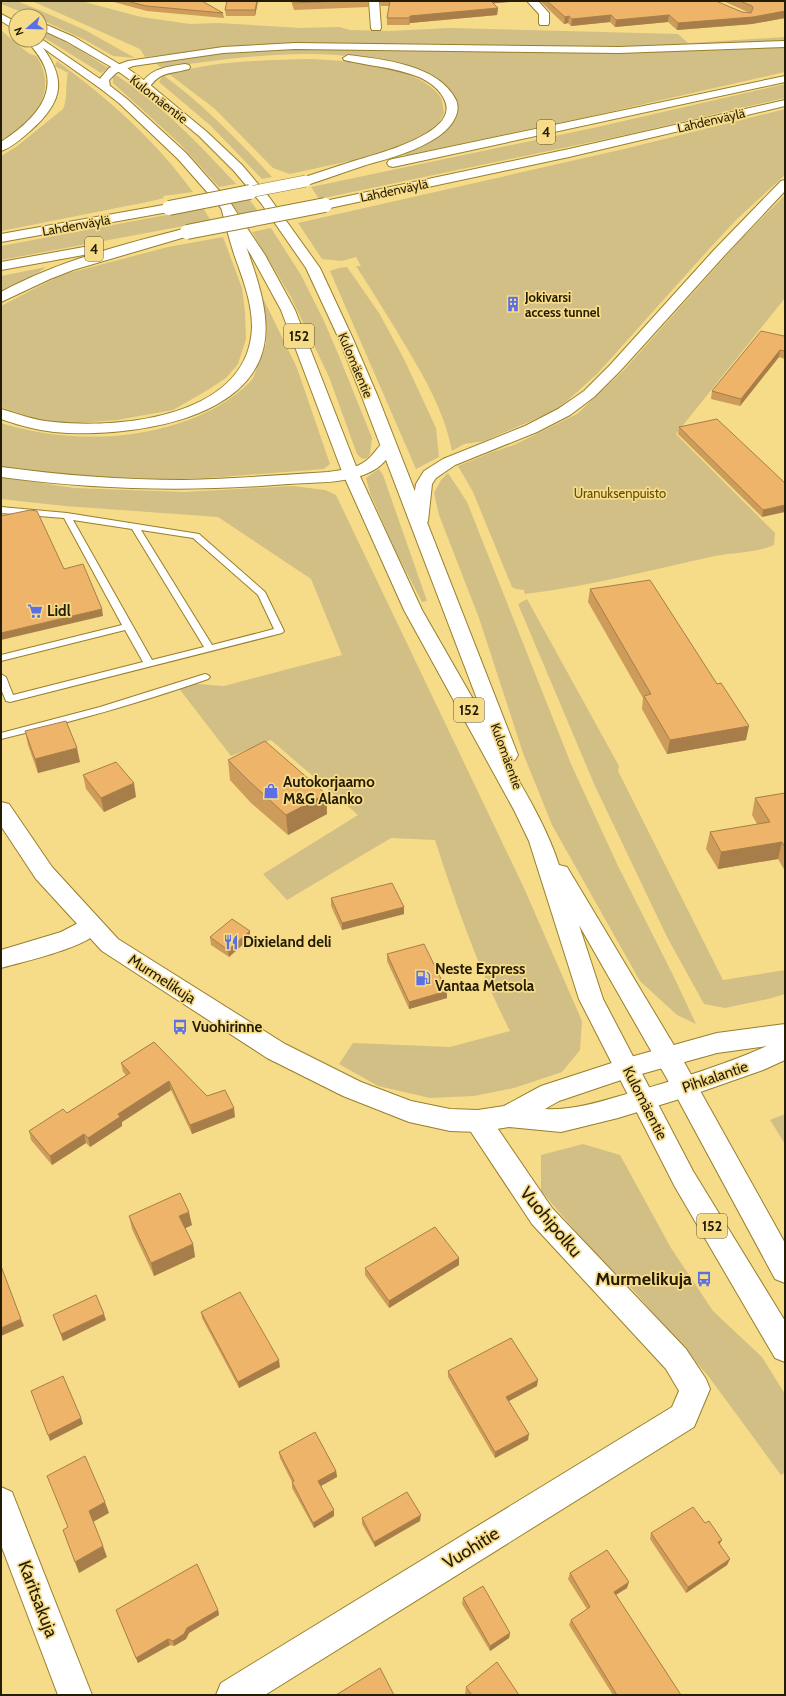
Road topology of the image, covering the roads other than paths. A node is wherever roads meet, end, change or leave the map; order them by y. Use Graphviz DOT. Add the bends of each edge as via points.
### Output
graph roads {
  1 [pos="374,1"];
  2 [pos="532,1"];
  3 [pos="544,23"];
  4 [pos="376,28"];
  5 [pos="48,29"];
  6 [pos="785,44"];
  7 [pos="38,48"];
  8 [pos="48,48"];
  9 [pos="237,60"];
  10 [pos="198,65"];
  11 [pos="118,67"];
  12 [pos="785,78"];
  13 [pos="145,86"];
  14 [pos="105,87"];
  15 [pos="785,103"];
  16 [pos="1,147"];
  17 [pos="306,181"];
  18 [pos="785,184"];
  19 [pos="227,207"];
  20 [pos="187,232"];
  21 [pos="1,238"];
  22 [pos="1,266"];
  23 [pos="1,298"];
  24 [pos="1,414"];
  25 [pos="388,446"];
  26 [pos="1,472"];
  27 [pos="351,474"];
  28 [pos="1,510"];
  29 [pos="67,516"];
  30 [pos="419,521"];
  31 [pos="135,527"];
  32 [pos="128,626"];
  33 [pos="210,649"];
  34 [pos="1,658"];
  35 [pos="149,664"];
  36 [pos="1,677"];
  37 [pos="205,677"];
  38 [pos="1,736"];
  39 [pos="1,809"];
  40 [pos="526,810"];
  41 [pos="540,841"];
  42 [pos="92,926"];
  43 [pos="1,959"];
  44 [pos="785,1034"];
  45 [pos="785,1049"];
  46 [pos="667,1057"];
  47 [pos="627,1068"];
  48 [pos="686,1087"];
  49 [pos="643,1100"];
  50 [pos="509,1116"];
  51 [pos="478,1121"];
  52 [pos="785,1270"];
  53 [pos="785,1348"];
  54 [pos="695,1389"];
  55 [pos="1,1503"];
  56 [pos="75,1695"];
  57 [pos="233,1695"];
  1 -- 4 [label="main road"];
  2 -- 3 [label="main road" via="544,13"];
  5 -- 11 [label="main road, Kulomäentie / 152"];
  6 -- 11 [label="main road" via="654,50 281,46 193,54"];
  7 -- 16 [label="main road" via="52,71 52,91 48,102 24,131"];
  8 -- 14 [label="main road, Kulomäentie / 152"];
  9 -- 17 [label="main road" via="319,56 374,61 419,73 449,94 453,109 450,117 432,135 394,153"];
  10 -- 13 [label="main road" via="163,70 148,79"];
  11 -- 13 [label="main road, Kulomäentie / 152"];
  11 -- 14 [label="main road" via="107,75 104,80"];
  12 -- 17 [label="main road, Lahdenväylä / 4"];
  13 -- 25 [label="main road, Kulomäentie / 152" via="203,134 238,168 287,229 313,268 343,332"];
  14 -- 19 [label="main road, Kulomäentie / 152" via="182,156"];
  15 -- 20 [label="main road, Lahdenväylä / 4, bridge" via="569,153"];
  17 -- 21 [label="main road, Lahdenväylä / 4, bridge"];
  18 -- 30 [label="main road" via="589,394 564,412 531,429 449,462 430,475 424,484"];
  19 -- 24 [label="main road" via="252,283 258,312 255,353 238,381 223,394 188,412 162,420 126,426 104,429 55,428"];
  19 -- 27 [label="main road, Kulomäentie / 152" via="258,255 288,310"];
  20 -- 22 [label="main road, Lahdenväylä / 4"];
  20 -- 23 [label="main road" via="73,266 34,281"];
  25 -- 27 [label="main road" via="374,464"];
  25 -- 30 [label="main road, Kulomäentie / 152"];
  26 -- 27 [label="main road" via="117,485 166,486 268,482"];
  27 -- 40 [label="main road, Kulomäentie / 152" via="413,610"];
  28 -- 29 [label="lane"];
  29 -- 31 [label="lane"];
  29 -- 32 [label="lane"];
  30 -- 40 [label="main road, Kulomäentie / 152"];
  31 -- 33 [label="lane"];
  31 -- 33 [label="lane" via="196,536 262,594 279,631"];
  32 -- 34 [label="lane"];
  32 -- 35 [label="lane"];
  33 -- 35 [label="lane"];
  35 -- 36 [label="lane" via="10,699"];
  37 -- 38 [label="lane" via="161,693"];
  39 -- 42 [label="main road, Murmelikuja" via="44,873"];
  40 -- 41 [label="main road, Kulomäentie / 152"];
  41 -- 46 [label="main road, Kulomäentie / 152" via="630,989"];
  41 -- 47 [label="main road, Kulomäentie / 152" via="591,999"];
  42 -- 43 [label="main road" via="69,939"];
  42 -- 51 [label="main road, Murmelikuja" via="110,945 147,970 276,1050 352,1089 428,1116"];
  44 -- 46 [label="main road, Pihkalantie" via="717,1043"];
  45 -- 48 [label="main road, Pihkalantie"];
  46 -- 47 [label="main road, Murmelikuja"];
  46 -- 48 [label="main road, Kulomäentie / 152"];
  47 -- 49 [label="main road, Kulomäentie / 152"];
  47 -- 50 [label="main road, Murmelikuja" via="550,1093"];
  48 -- 49 [label="main road, Pihkalantie"];
  48 -- 52 [label="main road, Kulomäentie / 152"];
  49 -- 50 [label="main road, Murmelikuja" via="561,1121"];
  49 -- 53 [label="main road, Kulomäentie / 152" via="684,1179"];
  50 -- 51 [label="main road, Murmelikuja"];
  51 -- 54 [label="main road, Vuohipolku" via="542,1216 676,1359"];
  54 -- 57 [label="main road, Vuohitie" via="683,1417"];
  55 -- 56 [label="main road, Karitsakuja"];
}
